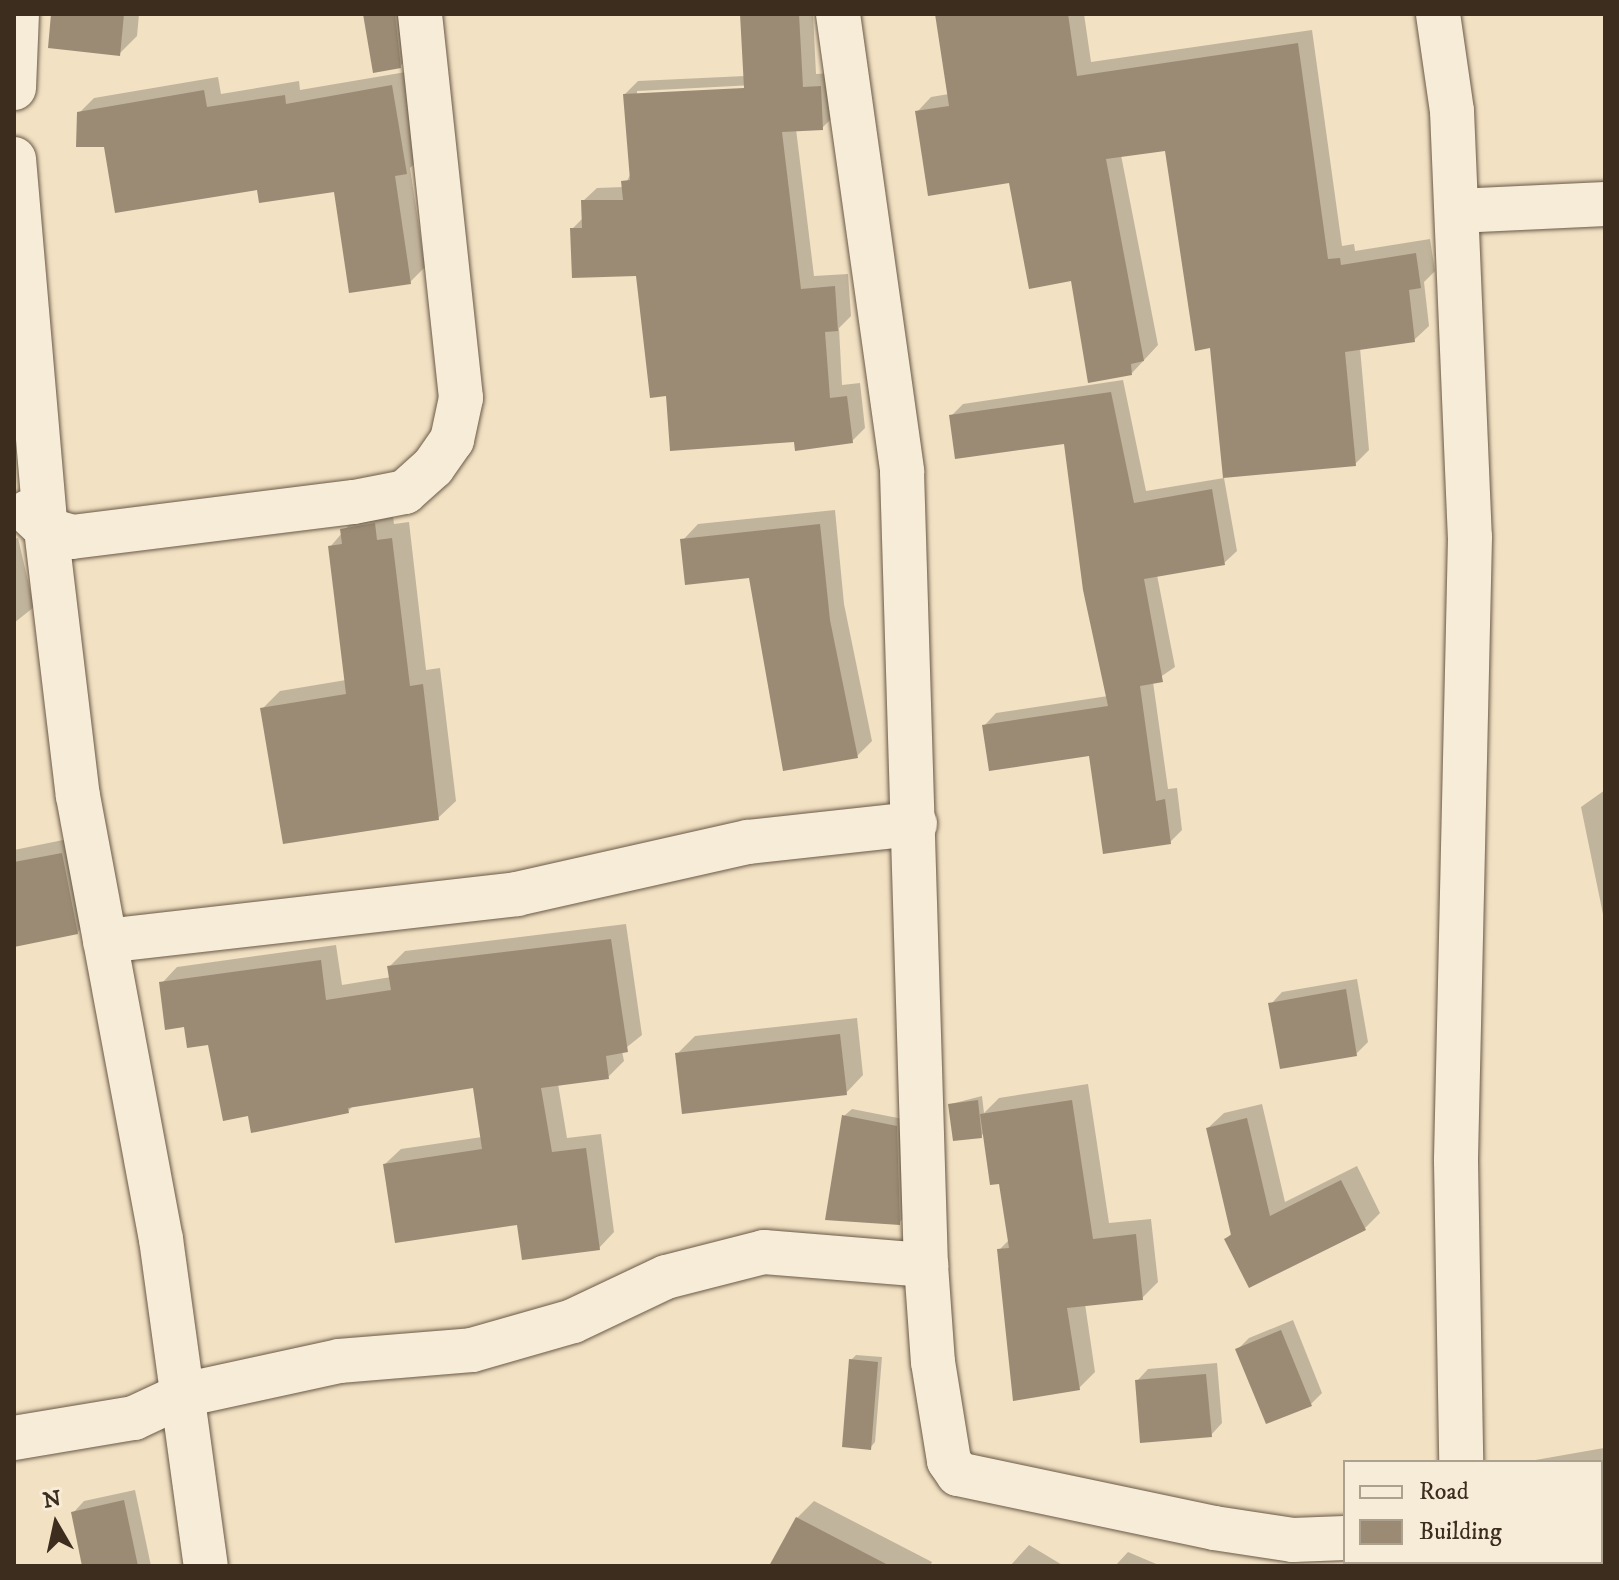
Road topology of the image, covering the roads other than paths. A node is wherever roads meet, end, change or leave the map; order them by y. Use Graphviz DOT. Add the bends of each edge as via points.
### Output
graph roads {
  1 [pos="17,14"];
  2 [pos="420,14"];
  3 [pos="838,14"];
  4 [pos="1438,14"];
  5 [pos="14,88"];
  6 [pos="14,159"];
  7 [pos="1605,204"];
  8 [pos="1457,211"];
  9 [pos="14,499"];
  10 [pos="46,529"];
  11 [pos="915,824"];
  12 [pos="105,941"];
  13 [pos="926,1265"];
  14 [pos="183,1395"];
  15 [pos="14,1438"];
  16 [pos="1461,1460"];
  17 [pos="1343,1538"];
  18 [pos="206,1566"];
  1 -- 5 [label="street"];
  2 -- 10 [label="street" via="461,384 452,440 433,467 405,492 354,502 72,537"];
  3 -- 11 [label="street" via="902,472"];
  4 -- 8 [label="street" via="1452,111"];
  6 -- 10 [label="street"];
  7 -- 8 [label="street"];
  8 -- 16 [label="street" via="1470,537 1456,1161"];
  9 -- 10 [label="street"];
  10 -- 12 [label="street" via="78,796"];
  11 -- 12 [label="street" via="748,842 517,894"];
  11 -- 13 [label="street"];
  12 -- 14 [label="street" via="127,1042"];
  13 -- 14 [label="street" via="764,1252 666,1277 573,1321 472,1350 339,1361"];
  13 -- 17 [label="street" via="944,1440 958,1474 1214,1528 1293,1540"];
  14 -- 15 [label="street" via="134,1418"];
  14 -- 18 [label="street"];
}
